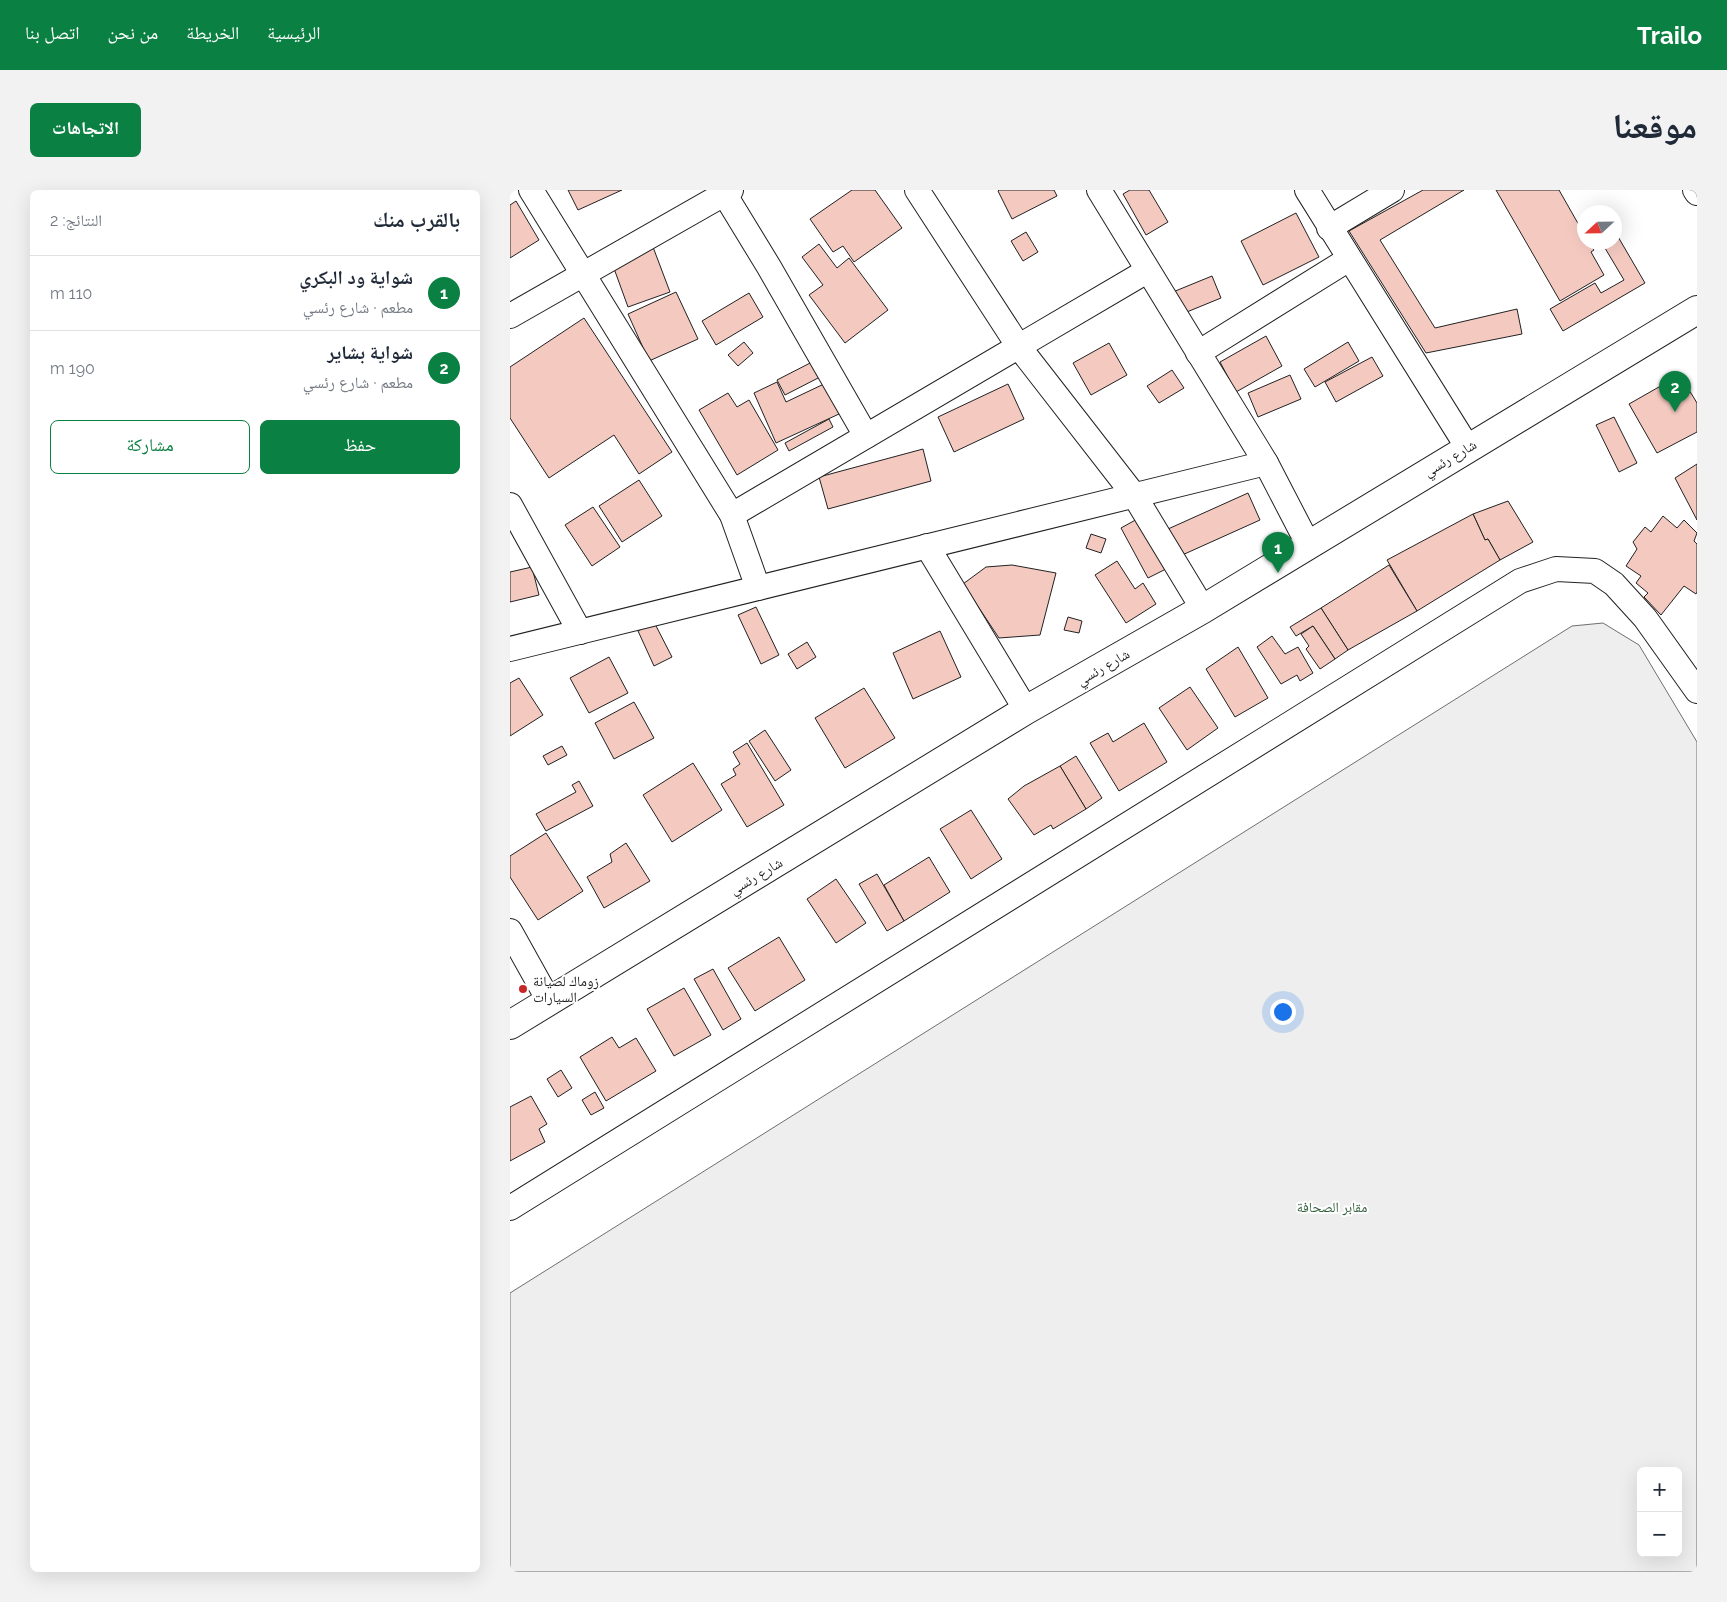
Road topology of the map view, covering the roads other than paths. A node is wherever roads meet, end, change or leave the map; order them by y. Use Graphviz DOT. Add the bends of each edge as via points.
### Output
graph roads {
  1 [pos="531,190"];
  2 [pos="917,190"];
  3 [pos="1099,190"];
  4 [pos="1306,190"];
  5 [pos="1392,190"];
  6 [pos="726,191"];
  7 [pos="1329,228"];
  8 [pos="1349,260"];
  9 [pos="1147,271"];
  10 [pos="583,275"];
  11 [pos="1697,310"];
  12 [pos="510,316"];
  13 [pos="1019,346"];
  14 [pos="1198,353"];
  15 [pos="866,436"];
  16 [pos="1468,448"];
  17 [pos="1266,463"];
  18 [pos="1134,495"];
  19 [pos="510,505"];
  20 [pos="732,515"];
  21 [pos="1308,544"];
  22 [pos="927,546"];
  23 [pos="758,588"];
  24 [pos="1202,609"];
  25 [pos="580,632"];
  26 [pos="510,649"];
  27 [pos="1697,691"];
  28 [pos="1026,710"];
  29 [pos="510,931"];
  30 [pos="549,1002"];
  31 [pos="510,1025"];
  32 [pos="510,1208"];
  1 -- 10 [label="street"];
  2 -- 13 [label="street"];
  3 -- 9 [label="street"];
  4 -- 7 [label="street"];
  5 -- 7 [label="street"];
  6 -- 10 [label="street"];
  6 -- 15 [label="street"];
  7 -- 8 [label="street"];
  8 -- 14 [label="street"];
  8 -- 16 [label="street"];
  9 -- 13 [label="street"];
  9 -- 14 [label="street"];
  10 -- 12 [label="street"];
  10 -- 20 [label="street"];
  11 -- 16 [label="street, شارع رئسي"];
  13 -- 15 [label="street"];
  13 -- 18 [label="street"];
  14 -- 17 [label="street"];
  15 -- 20 [label="street"];
  16 -- 21 [label="street, شارع رئسي"];
  17 -- 18 [label="street"];
  17 -- 21 [label="street"];
  18 -- 22 [label="street"];
  18 -- 24 [label="street"];
  19 -- 25 [label="street"];
  20 -- 23 [label="street"];
  21 -- 24 [label="street, شارع رئسي"];
  22 -- 23 [label="street"];
  22 -- 28 [label="street"];
  23 -- 25 [label="street"];
  24 -- 28 [label="street, شارع رئسي"];
  25 -- 26 [label="street"];
  27 -- 32 [label="street" via="1645,618 1614,584 1595,571 1556,569 1520,581"];
  28 -- 30 [label="street, شارع رئسي"];
  29 -- 30 [label="street"];
  30 -- 31 [label="street, شارع رئسي"];
}
